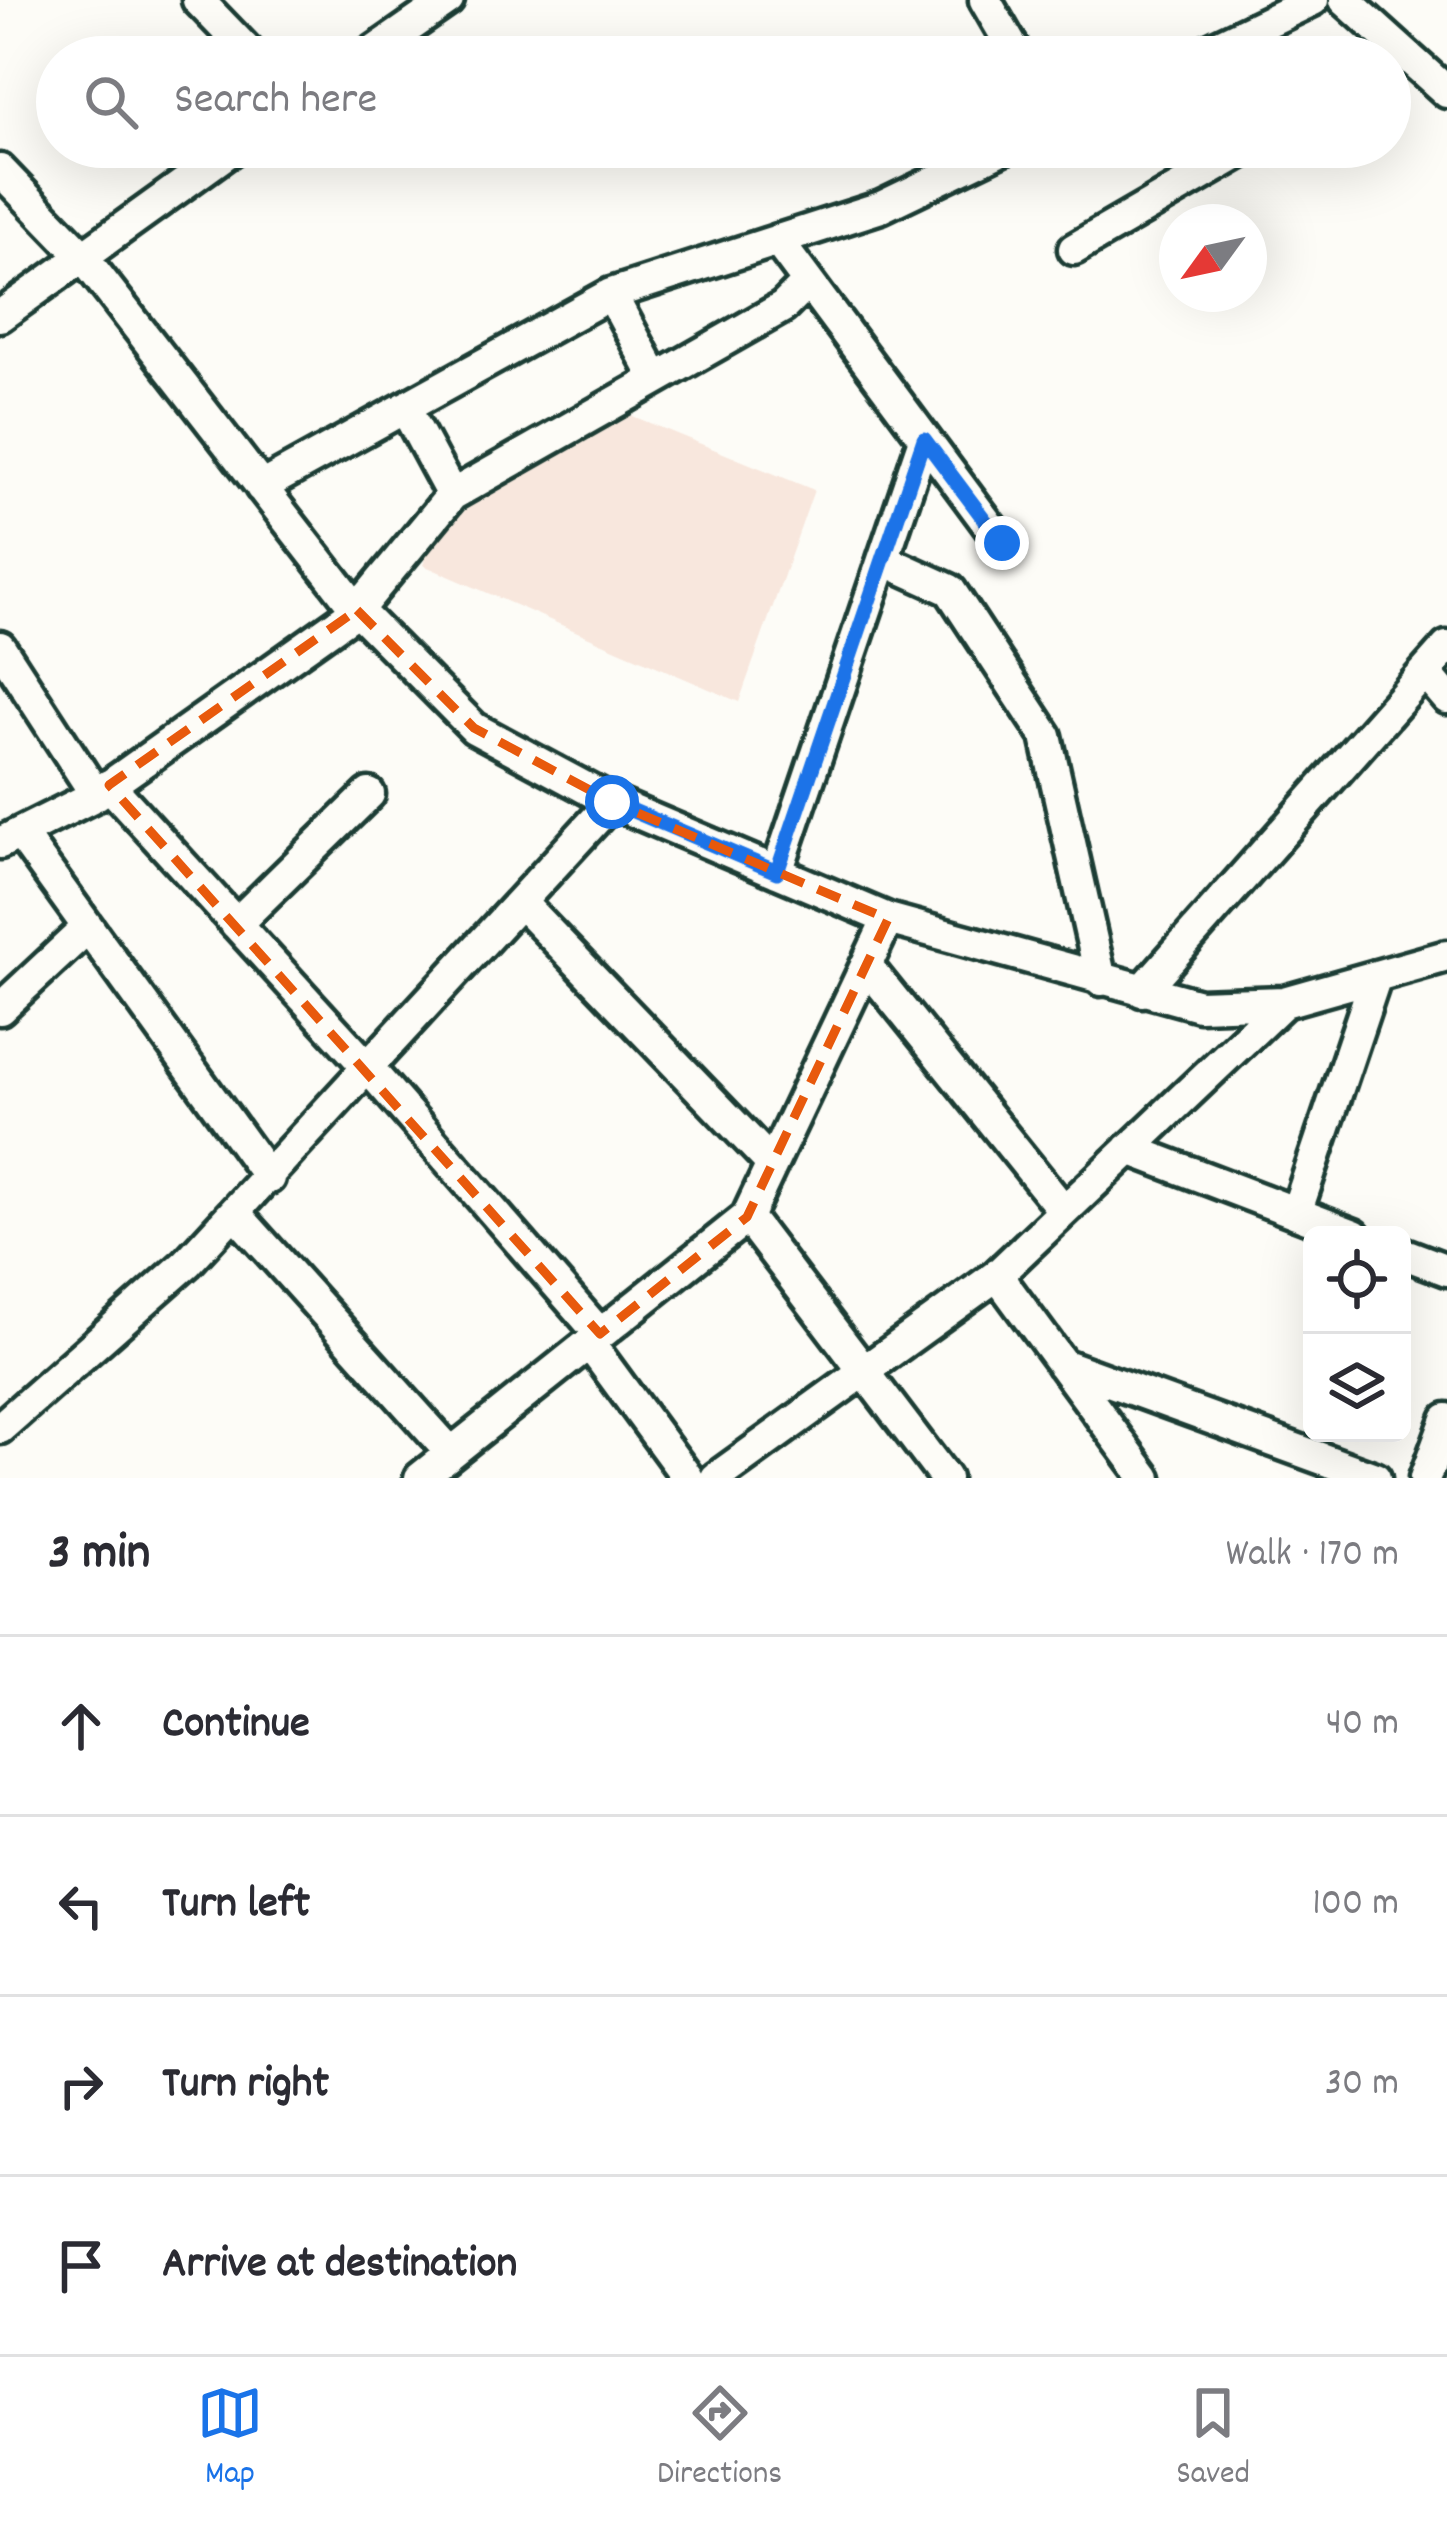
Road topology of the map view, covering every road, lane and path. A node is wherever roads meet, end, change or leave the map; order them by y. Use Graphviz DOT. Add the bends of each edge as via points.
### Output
graph roads {
  1 [pos="198,0"];
  2 [pos="448,0"];
  3 [pos="985,0"];
  4 [pos="1313,0"];
  5 [pos="1345,0"];
  6 [pos="233,36"];
  7 [pos="396,36"];
  8 [pos="1006,36"];
  9 [pos="1238,36"];
  10 [pos="1376,36"];
  11 [pos="1411,69"];
  12 [pos="1447,92"];
  13 [pos="205,168"];
  14 [pos="962,168"];
  15 [pos="1214,168"];
  16 [pos="0,170"];
  17 [pos="778,240"];
  18 [pos="1074,249"];
  19 [pos="80,254"];
  20 [pos="808,282"];
  21 [pos="611,294"];
  22 [pos="0,316"];
  23 [pos="656,380"];
  24 [pos="405,408"];
  25 [pos="924,439"];
  26 [pos="261,487"];
  27 [pos="452,495"];
  28 [pos="1002,543"];
  29 [pos="884,560"];
  30 [pos="357,610"];
  31 [pos="0,646"];
  32 [pos="1447,647"];
  33 [pos="1425,672"];
  34 [pos="1447,698"];
  35 [pos="102,790"];
  36 [pos="369,794"];
  37 [pos="612,802"];
  38 [pos="10,838"];
  39 [pos="777,872"];
  40 [pos="521,903"];
  41 [pos="888,920"];
  42 [pos="236,924"];
  43 [pos="88,927"];
  44 [pos="1447,956"];
  45 [pos="866,965"];
  46 [pos="1376,976"];
  47 [pos="1101,980"];
  48 [pos="1142,991"];
  49 [pos="1284,1002"];
  50 [pos="0,1009"];
  51 [pos="369,1069"];
  52 [pos="1129,1149"];
  53 [pos="772,1164"];
  54 [pos="268,1178"];
  55 [pos="1064,1211"];
  56 [pos="1296,1213"];
  57 [pos="235,1214"];
  58 [pos="747,1216"];
  59 [pos="1330,1226"];
  60 [pos="1411,1256"];
  61 [pos="1447,1270"];
  62 [pos="997,1275"];
  63 [pos="595,1338"];
  64 [pos="1062,1364"];
  65 [pos="864,1371"];
  66 [pos="1447,1419"];
  67 [pos="0,1428"];
  68 [pos="451,1454"];
  69 [pos="420,1478"];
  70 [pos="688,1478"];
  71 [pos="716,1478"];
  72 [pos="945,1478"];
  73 [pos="1146,1478"];
  74 [pos="1375,1478"];
  75 [pos="1425,1478"];
  1 -- 6 [label="street"];
  2 -- 7 [label="street"];
  3 -- 8 [label="street"];
  4 -- 9 [label="street"];
  5 -- 10 [label="street"];
  11 -- 12 [label="street"];
  13 -- 19 [label="street"];
  14 -- 17 [label="street" via="881,207"];
  15 -- 18 [label="street"];
  16 -- 19 [label="street"];
  17 -- 20 [label="street"];
  17 -- 21 [label="street"];
  19 -- 22 [label="street"];
  19 -- 26 [label="street"];
  20 -- 23 [label="street" via="783,308"];
  20 -- 25 [label="street"];
  21 -- 23 [label="street"];
  21 -- 24 [label="street"];
  23 -- 27 [label="street"];
  24 -- 26 [label="street"];
  24 -- 27 [label="street"];
  25 -- 28 [label="street"];
  25 -- 29 [label="street"];
  26 -- 30 [label="street"];
  27 -- 30 [label="street"];
  29 -- 39 [label="street"];
  29 -- 47 [label="street" via="950,590 1046,736"];
  30 -- 35 [label="street"];
  30 -- 37 [label="street" via="474,728"];
  31 -- 35 [label="street"];
  32 -- 33 [label="street"];
  33 -- 34 [label="street"];
  33 -- 48 [label="street"];
  35 -- 38 [label="street"];
  35 -- 42 [label="street"];
  36 -- 42 [label="street"];
  37 -- 39 [label="street"];
  37 -- 40 [label="street"];
  38 -- 43 [label="street"];
  39 -- 41 [label="street"];
  40 -- 51 [label="street"];
  40 -- 53 [label="street"];
  41 -- 45 [label="street"];
  41 -- 47 [label="street"];
  42 -- 51 [label="street"];
  43 -- 50 [label="street"];
  43 -- 54 [label="street"];
  44 -- 46 [label="street"];
  45 -- 53 [label="street"];
  45 -- 55 [label="street"];
  46 -- 49 [label="street"];
  46 -- 56 [label="street"];
  47 -- 48 [label="street"];
  48 -- 49 [label="street" via="1199,1005"];
  49 -- 52 [label="street"];
  51 -- 54 [label="street"];
  51 -- 63 [label="street"];
  52 -- 55 [label="street"];
  52 -- 56 [label="street"];
  53 -- 58 [label="street"];
  54 -- 57 [label="street"];
  55 -- 62 [label="street"];
  56 -- 59 [label="street"];
  57 -- 67 [label="street"];
  57 -- 68 [label="street"];
  58 -- 63 [label="street"];
  58 -- 65 [label="street"];
  60 -- 61 [label="street"];
  62 -- 64 [label="street"];
  62 -- 65 [label="street"];
  63 -- 68 [label="street"];
  63 -- 70 [label="street"];
  64 -- 73 [label="street"];
  64 -- 74 [label="street"];
  65 -- 71 [label="street"];
  65 -- 72 [label="street"];
  66 -- 75 [label="street"];
  68 -- 69 [label="street"];
}
